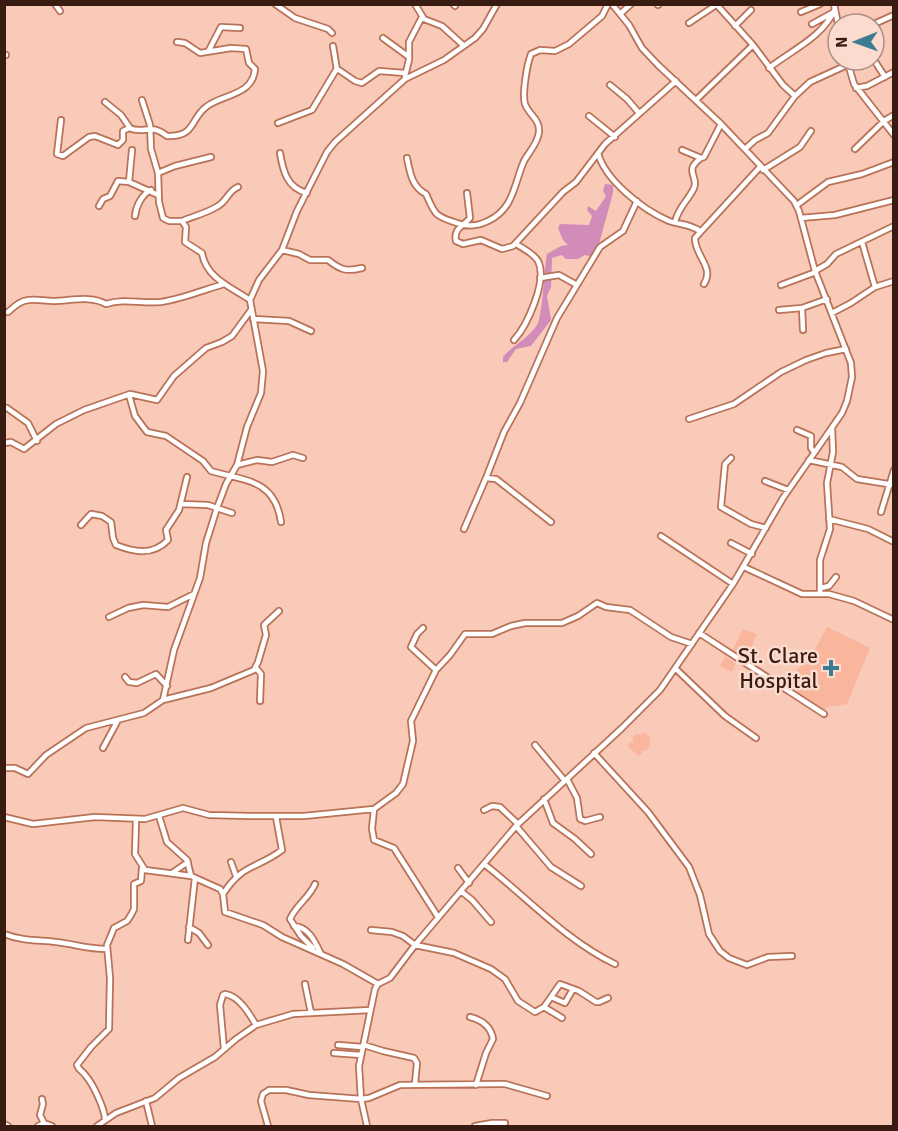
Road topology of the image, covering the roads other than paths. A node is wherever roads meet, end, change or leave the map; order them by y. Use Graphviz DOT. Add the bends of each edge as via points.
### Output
graph roads {
  1 [pos="55,4"];
  2 [pos="275,4"];
  3 [pos="415,4"];
  4 [pos="497,4"];
  5 [pos="610,4"];
  6 [pos="631,4"];
  7 [pos="820,4"];
  8 [pos="716,5"];
  9 [pos="834,8"];
  10 [pos="751,10"];
  11 [pos="60,11"];
  12 [pos="801,12"];
  13 [pos="620,14"];
  14 [pos="422,17"];
  15 [pos="689,23"];
  16 [pos="812,24"];
  17 [pos="735,26"];
  18 [pos="240,28"];
  19 [pos="332,33"];
  20 [pos="383,38"];
  21 [pos="177,42"];
  22 [pos="463,45"];
  23 [pos="753,45"];
  24 [pos="333,46"];
  25 [pos="209,50"];
  26 [pos="409,57"];
  27 [pos="769,68"];
  28 [pos="338,70"];
  29 [pos="829,72"];
  30 [pos="850,72"];
  31 [pos="882,72"];
  32 [pos="894,72"];
  33 [pos="405,76"];
  34 [pos="885,77"];
  35 [pos="676,81"];
  36 [pos="609,85"];
  37 [pos="856,88"];
  38 [pos="795,96"];
  39 [pos="142,100"];
  40 [pos="696,100"];
  41 [pos="105,102"];
  42 [pos="639,113"];
  43 [pos="894,115"];
  44 [pos="589,116"];
  45 [pos="61,120"];
  46 [pos="884,121"];
  47 [pos="278,123"];
  48 [pos="720,124"];
  49 [pos="130,128"];
  50 [pos="150,128"];
  51 [pos="811,131"];
  52 [pos="894,135"];
  53 [pos="615,136"];
  54 [pos="745,149"];
  55 [pos="855,149"];
  56 [pos="132,150"];
  57 [pos="682,150"];
  58 [pos="280,153"];
  59 [pos="598,153"];
  60 [pos="211,158"];
  61 [pos="407,158"];
  62 [pos="701,158"];
  63 [pos="894,162"];
  64 [pos="762,169"];
  65 [pos="158,174"];
  66 [pos="129,182"];
  67 [pos="238,187"];
  68 [pos="151,190"];
  69 [pos="307,193"];
  70 [pos="467,193"];
  71 [pos="158,195"];
  72 [pos="894,200"];
  73 [pos="638,201"];
  74 [pos="99,206"];
  75 [pos="797,206"];
  76 [pos="135,216"];
  77 [pos="801,218"];
  78 [pos="182,221"];
  79 [pos="675,222"];
  80 [pos="462,225"];
  81 [pos="894,225"];
  82 [pos="700,231"];
  83 [pos="862,242"];
  84 [pos="516,244"];
  85 [pos="282,250"];
  86 [pos="362,268"];
  87 [pos="816,271"];
  88 [pos="540,278"];
  89 [pos="894,281"];
  90 [pos="224,284"];
  91 [pos="704,284"];
  92 [pos="577,285"];
  93 [pos="781,285"];
  94 [pos="875,287"];
  95 [pos="827,299"];
  96 [pos="250,300"];
  97 [pos="802,308"];
  98 [pos="251,310"];
  99 [pos="779,310"];
  100 [pos="8,312"];
  101 [pos="832,313"];
  102 [pos="254,319"];
  103 [pos="803,330"];
  104 [pos="311,331"];
  105 [pos="514,340"];
  106 [pos="846,349"];
  107 [pos="129,394"];
  108 [pos="7,408"];
  109 [pos="689,419"];
  110 [pos="832,428"];
  111 [pos="797,430"];
  112 [pos="37,441"];
  113 [pos="4,443"];
  114 [pos="814,452"];
  115 [pos="303,458"];
  116 [pos="731,458"];
  117 [pos="809,460"];
  118 [pos="831,464"];
  119 [pos="237,465"];
  120 [pos="894,470"];
  121 [pos="231,475"];
  122 [pos="187,477"];
  123 [pos="486,478"];
  124 [pos="765,481"];
  125 [pos="891,484"];
  126 [pos="788,490"];
  127 [pos="181,504"];
  128 [pos="217,508"];
  129 [pos="881,512"];
  130 [pos="232,513"];
  131 [pos="829,519"];
  132 [pos="281,522"];
  133 [pos="550,522"];
  134 [pos="81,525"];
  135 [pos="766,528"];
  136 [pos="464,529"];
  137 [pos="661,536"];
  138 [pos="894,542"];
  139 [pos="731,543"];
  140 [pos="752,554"];
  141 [pos="744,567"];
  142 [pos="836,577"];
  143 [pos="733,584"];
  144 [pos="820,591"];
  145 [pos="194,594"];
  146 [pos="279,611"];
  147 [pos="110,617"];
  148 [pos="894,620"];
  149 [pos="423,628"];
  150 [pos="699,633"];
  151 [pos="692,644"];
  152 [pos="256,668"];
  153 [pos="676,669"];
  154 [pos="436,670"];
  155 [pos="125,677"];
  156 [pos="167,686"];
  157 [pos="163,700"];
  158 [pos="260,701"];
  159 [pos="824,714"];
  160 [pos="118,720"];
  161 [pos="756,738"];
  162 [pos="535,745"];
  163 [pos="103,748"];
  164 [pos="594,753"];
  165 [pos="4,768"];
  166 [pos="566,780"];
  167 [pos="544,800"];
  168 [pos="374,809"];
  169 [pos="484,810"];
  170 [pos="159,816"];
  171 [pos="4,817"];
  172 [pos="276,817"];
  173 [pos="600,817"];
  174 [pos="136,820"];
  175 [pos="517,825"];
  176 [pos="591,854"];
  177 [pos="188,861"];
  178 [pos="231,862"];
  179 [pos="484,864"];
  180 [pos="142,868"];
  181 [pos="458,868"];
  182 [pos="172,873"];
  183 [pos="236,876"];
  184 [pos="193,877"];
  185 [pos="469,883"];
  186 [pos="315,884"];
  187 [pos="581,886"];
  188 [pos="462,892"];
  189 [pos="223,894"];
  190 [pos="438,917"];
  191 [pos="491,922"];
  192 [pos="189,927"];
  193 [pos="371,930"];
  194 [pos="4,934"];
  195 [pos="188,939"];
  196 [pos="208,945"];
  197 [pos="415,945"];
  198 [pos="107,949"];
  199 [pos="318,953"];
  200 [pos="792,956"];
  201 [pos="615,964"];
  202 [pos="305,984"];
  203 [pos="378,984"];
  204 [pos="573,989"];
  205 [pos="551,997"];
  206 [pos="608,998"];
  207 [pos="544,1007"];
  208 [pos="370,1010"];
  209 [pos="311,1013"];
  210 [pos="470,1017"];
  211 [pos="562,1018"];
  212 [pos="256,1025"];
  213 [pos="338,1045"];
  214 [pos="363,1046"];
  215 [pos="224,1048"];
  216 [pos="334,1053"];
  217 [pos="360,1055"];
  218 [pos="415,1084"];
  219 [pos="476,1085"];
  220 [pos="547,1096"];
  221 [pos="42,1099"];
  222 [pos="361,1099"];
  223 [pos="146,1101"];
  224 [pos="105,1120"];
  225 [pos="45,1123"];
  226 [pos="505,1124"];
  227 [pos="496,1125"];
  228 [pos="38,1126"];
  229 [pos="52,1126"];
  230 [pos="97,1126"];
  231 [pos="152,1126"];
  232 [pos="268,1126"];
  233 [pos="366,1126"];
  234 [pos="475,1126"];
  1 -- 11 [label="street"];
  2 -- 19 [label="street"];
  3 -- 14 [label="street"];
  4 -- 22 [label="street" via="483,29"];
  5 -- 13 [label="street"];
  5 -- 80 [label="street" via="603,16 569,44 555,51 531,54 525,101 538,122 537,137 502,213 479,225"];
  6 -- 13 [label="street"];
  7 -- 12 [label="street"];
  8 -- 15 [label="street"];
  8 -- 17 [label="street"];
  9 -- 16 [label="street"];
  9 -- 27 [label="street" via="811,39"];
  10 -- 17 [label="street"];
  13 -- 35 [label="street" via="642,48"];
  14 -- 22 [label="street" via="442,26"];
  14 -- 26 [label="street" via="409,42"];
  17 -- 23 [label="street"];
  18 -- 25 [label="street" via="221,27"];
  20 -- 26 [label="street"];
  21 -- 25 [label="street" via="197,52"];
  22 -- 33 [label="street" via="444,60"];
  23 -- 27 [label="street"];
  23 -- 40 [label="street"];
  24 -- 28 [label="street"];
  25 -- 50 [label="street" via="246,49 249,63 255,69 252,81 240,92 205,107 192,128 184,133 167,136"];
  26 -- 33 [label="street"];
  27 -- 38 [label="street"];
  28 -- 33 [label="street" via="362,82 379,71"];
  28 -- 47 [label="street" via="312,110"];
  29 -- 38 [label="street"];
  30 -- 37 [label="street"];
  31 -- 34 [label="street"];
  32 -- 34 [label="street"];
  33 -- 69 [label="street" via="335,142"];
  34 -- 37 [label="street"];
  35 -- 40 [label="street"];
  35 -- 42 [label="street"];
  36 -- 42 [label="street"];
  37 -- 46 [label="street"];
  38 -- 54 [label="street" via="768,133"];
  39 -- 50 [label="street"];
  40 -- 48 [label="street"];
  41 -- 49 [label="street"];
  42 -- 53 [label="street"];
  43 -- 46 [label="street"];
  44 -- 53 [label="street"];
  45 -- 49 [label="street" via="57,154 63,156 89,137 118,145 123,140 123,131"];
  46 -- 52 [label="street"];
  46 -- 55 [label="street"];
  48 -- 54 [label="street"];
  48 -- 62 [label="street" via="708,152"];
  49 -- 50 [label="street" via="136,132"];
  50 -- 65 [label="street"];
  51 -- 64 [label="street" via="800,147"];
  53 -- 59 [label="street"];
  54 -- 64 [label="street"];
  56 -- 66 [label="street"];
  57 -- 62 [label="street"];
  58 -- 69 [label="street" via="285,174 297,190"];
  59 -- 73 [label="street" via="608,174"];
  59 -- 84 [label="street" via="576,182 562,192"];
  60 -- 65 [label="street"];
  61 -- 80 [label="street" via="414,184 426,194 432,211"];
  62 -- 79 [label="street" via="692,168 695,184"];
  63 -- 75 [label="street" via="828,182"];
  64 -- 75 [label="street"];
  64 -- 82 [label="street"];
  65 -- 71 [label="street"];
  66 -- 68 [label="street"];
  66 -- 74 [label="street" via="116,182"];
  67 -- 78 [label="street" via="219,206"];
  68 -- 71 [label="street"];
  68 -- 76 [label="street" via="140,201"];
  69 -- 85 [label="street"];
  70 -- 80 [label="street" via="470,218"];
  71 -- 78 [label="street" via="163,218"];
  72 -- 77 [label="street" via="835,215"];
  73 -- 79 [label="street"];
  73 -- 92 [label="street" via="623,231 600,247"];
  75 -- 77 [label="street"];
  77 -- 87 [label="street"];
  78 -- 90 [label="street" via="186,227 185,242 201,251 205,265"];
  79 -- 82 [label="street"];
  80 -- 84 [label="street" via="455,236 463,244 481,240 502,249"];
  81 -- 83 [label="street"];
  82 -- 91 [label="street" via="694,243 708,271"];
  83 -- 87 [label="street" via="836,254"];
  83 -- 94 [label="street"];
  84 -- 88 [label="street" via="537,260"];
  85 -- 86 [label="street" via="310,260 328,260 340,270"];
  85 -- 96 [label="street" via="259,280"];
  87 -- 93 [label="street"];
  87 -- 95 [label="street"];
  88 -- 92 [label="street" via="559,275"];
  88 -- 105 [label="street" via="529,317"];
  89 -- 94 [label="street"];
  90 -- 96 [label="street"];
  90 -- 100 [label="street" via="175,300 106,304 90,299 30,300"];
  92 -- 123 [label="street" via="557,318"];
  94 -- 101 [label="street"];
  95 -- 97 [label="street"];
  95 -- 101 [label="street"];
  96 -- 98 [label="street"];
  97 -- 99 [label="street"];
  97 -- 103 [label="street"];
  98 -- 102 [label="street"];
  98 -- 107 [label="street" via="232,336 206,348 174,376 159,398"];
  101 -- 106 [label="street"];
  102 -- 104 [label="street" via="290,321"];
  102 -- 119 [label="street" via="263,377"];
  106 -- 109 [label="street" via="807,360 781,372 734,404"];
  106 -- 110 [label="street" via="852,377 848,401"];
  107 -- 112 [label="street" via="68,417"];
  107 -- 121 [label="street" via="135,416 147,432 166,436 203,461 210,471"];
  108 -- 112 [label="street" via="28,423"];
  110 -- 114 [label="street"];
  110 -- 118 [label="street"];
  111 -- 114 [label="street" via="811,436"];
  112 -- 113 [label="street" via="24,449 11,441"];
  114 -- 117 [label="street"];
  115 -- 119 [label="street" via="293,456"];
  116 -- 135 [label="street" via="725,464 721,507"];
  117 -- 118 [label="street"];
  117 -- 126 [label="street"];
  118 -- 125 [label="street" via="857,479"];
  118 -- 131 [label="street" via="827,483"];
  119 -- 121 [label="street"];
  120 -- 125 [label="street"];
  121 -- 128 [label="street"];
  121 -- 132 [label="street" via="268,491 277,504"];
  122 -- 127 [label="street"];
  123 -- 133 [label="street" via="496,479"];
  123 -- 136 [label="street"];
  124 -- 126 [label="street"];
  125 -- 129 [label="street"];
  126 -- 135 [label="street"];
  127 -- 128 [label="street"];
  127 -- 134 [label="street" via="166,530 167,541 145,552 116,545 111,522 102,516 91,514"];
  128 -- 130 [label="street"];
  128 -- 145 [label="street"];
  131 -- 138 [label="street" via="868,529"];
  131 -- 144 [label="street" via="830,529 820,560"];
  135 -- 140 [label="street"];
  137 -- 143 [label="street"];
  139 -- 140 [label="street"];
  140 -- 141 [label="street"];
  141 -- 143 [label="street"];
  141 -- 144 [label="street" via="802,594"];
  142 -- 144 [label="street"];
  143 -- 150 [label="street"];
  144 -- 148 [label="street" via="854,601"];
  145 -- 147 [label="street" via="168,607 143,605"];
  145 -- 156 [label="street" via="174,650"];
  146 -- 152 [label="street" via="264,625 266,635"];
  149 -- 154 [label="street" via="411,647"];
  150 -- 151 [label="street"];
  150 -- 159 [label="street"];
  151 -- 153 [label="street"];
  151 -- 154 [label="street" via="671,638 630,610 596,603 562,623 525,623 492,634 465,634"];
  152 -- 157 [label="street" via="211,688"];
  152 -- 158 [label="street" via="261,674"];
  153 -- 161 [label="street" via="725,716"];
  153 -- 164 [label="street" via="654,696"];
  154 -- 168 [label="street" via="411,721 413,741 403,784"];
  155 -- 156 [label="street" via="136,683 156,674"];
  156 -- 157 [label="street"];
  157 -- 160 [label="street" via="144,713"];
  160 -- 163 [label="street"];
  160 -- 165 [label="street" via="86,728 46,755 28,774"];
  162 -- 166 [label="street"];
  164 -- 166 [label="street"];
  164 -- 200 [label="street" via="648,812 689,867 709,934 720,951 747,965 768,957"];
  166 -- 167 [label="street"];
  166 -- 173 [label="street" via="578,802 580,819"];
  167 -- 175 [label="street"];
  167 -- 176 [label="street" via="553,823"];
  168 -- 172 [label="street"];
  168 -- 190 [label="street" via="374,840 396,851"];
  169 -- 175 [label="street" via="500,807"];
  170 -- 172 [label="street" via="183,808 209,815"];
  170 -- 174 [label="street"];
  170 -- 177 [label="street" via="167,842"];
  171 -- 174 [label="street" via="33,824 94,818"];
  172 -- 183 [label="street" via="282,850"];
  174 -- 180 [label="street" via="135,848"];
  175 -- 179 [label="street"];
  175 -- 187 [label="street" via="551,867"];
  177 -- 182 [label="street"];
  177 -- 184 [label="street"];
  178 -- 183 [label="street"];
  179 -- 185 [label="street"];
  179 -- 201 [label="street" via="537,910"];
  180 -- 182 [label="street"];
  180 -- 198 [label="street" via="141,881 134,884 134,909 127,921 114,928"];
  181 -- 185 [label="street"];
  182 -- 184 [label="street"];
  183 -- 189 [label="street"];
  184 -- 189 [label="street"];
  184 -- 192 [label="street"];
  185 -- 188 [label="street"];
  186 -- 199 [label="street" via="291,921"];
  188 -- 190 [label="street"];
  188 -- 191 [label="street"];
  189 -- 199 [label="street" via="228,914 263,925"];
  190 -- 197 [label="street"];
  192 -- 195 [label="street"];
  192 -- 196 [label="street"];
  193 -- 197 [label="street" via="399,934"];
  194 -- 198 [label="street" via="24,940"];
  197 -- 203 [label="street" via="390,978"];
  197 -- 207 [label="street" via="454,953 491,969 505,979 521,1004 535,1012"];
  198 -- 224 [label="street" via="110,1026 77,1065 100,1099"];
  199 -- 203 [label="street"];
  202 -- 209 [label="street"];
  203 -- 208 [label="street"];
  204 -- 205 [label="street" via="560,984"];
  204 -- 205 [label="street" via="566,1003"];
  204 -- 206 [label="street" via="596,1002"];
  205 -- 207 [label="street"];
  207 -- 211 [label="street"];
  208 -- 209 [label="street"];
  208 -- 214 [label="street"];
  209 -- 212 [label="street"];
  210 -- 219 [label="street" via="490,1029 493,1040"];
  212 -- 215 [label="street"];
  212 -- 215 [label="street" via="233,996 223,995 220,1005"];
  213 -- 214 [label="street"];
  214 -- 217 [label="street"];
  214 -- 218 [label="street" via="414,1058"];
  215 -- 223 [label="street"];
  216 -- 217 [label="street"];
  217 -- 222 [label="street"];
  218 -- 219 [label="street"];
  218 -- 222 [label="street" via="400,1085"];
  219 -- 220 [label="street" via="505,1084"];
  221 -- 225 [label="street" via="40,1115"];
  222 -- 232 [label="street" via="268,1090 261,1101"];
  222 -- 233 [label="street"];
  223 -- 224 [label="street"];
  223 -- 231 [label="street"];
  224 -- 230 [label="street"];
  225 -- 228 [label="street"];
  225 -- 229 [label="street"];
  226 -- 227 [label="street"];
  227 -- 234 [label="street"];
}
